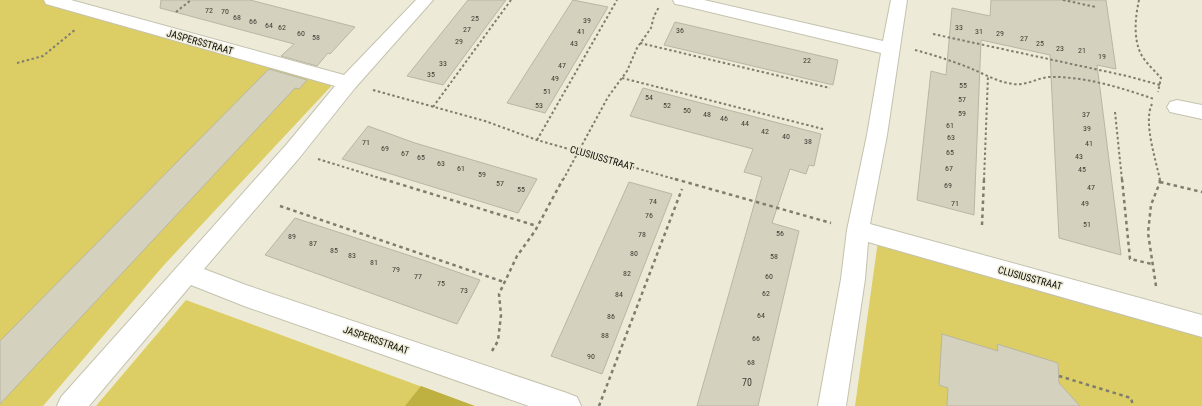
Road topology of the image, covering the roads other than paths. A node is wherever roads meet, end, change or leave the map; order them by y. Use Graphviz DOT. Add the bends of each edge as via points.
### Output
graph roads {
  1 [pos="52,0"];
  2 [pos="425,0"];
  3 [pos="681,0"];
  4 [pos="899,0"];
  5 [pos="891,47"];
  6 [pos="348,83"];
  7 [pos="1177,107"];
  8 [pos="1202,112"];
  9 [pos="858,230"];
  10 [pos="186,273"];
  11 [pos="1202,326"];
  12 [pos="71,406"];
  13 [pos="567,406"];
  14 [pos="832,406"];
  1 -- 6 [label="street, JASPERSSTRAAT"];
  2 -- 6 [label="street"];
  3 -- 5 [label="street"];
  4 -- 5 [label="street"];
  5 -- 9 [label="street"];
  6 -- 10 [label="street" via="293,151"];
  7 -- 8 [label="street"];
  9 -- 11 [label="street, CLUSIUSSTRAAT"];
  9 -- 14 [label="street" via="853,280"];
  10 -- 12 [label="street"];
  10 -- 13 [label="street, JASPERSSTRAAT"];
}
